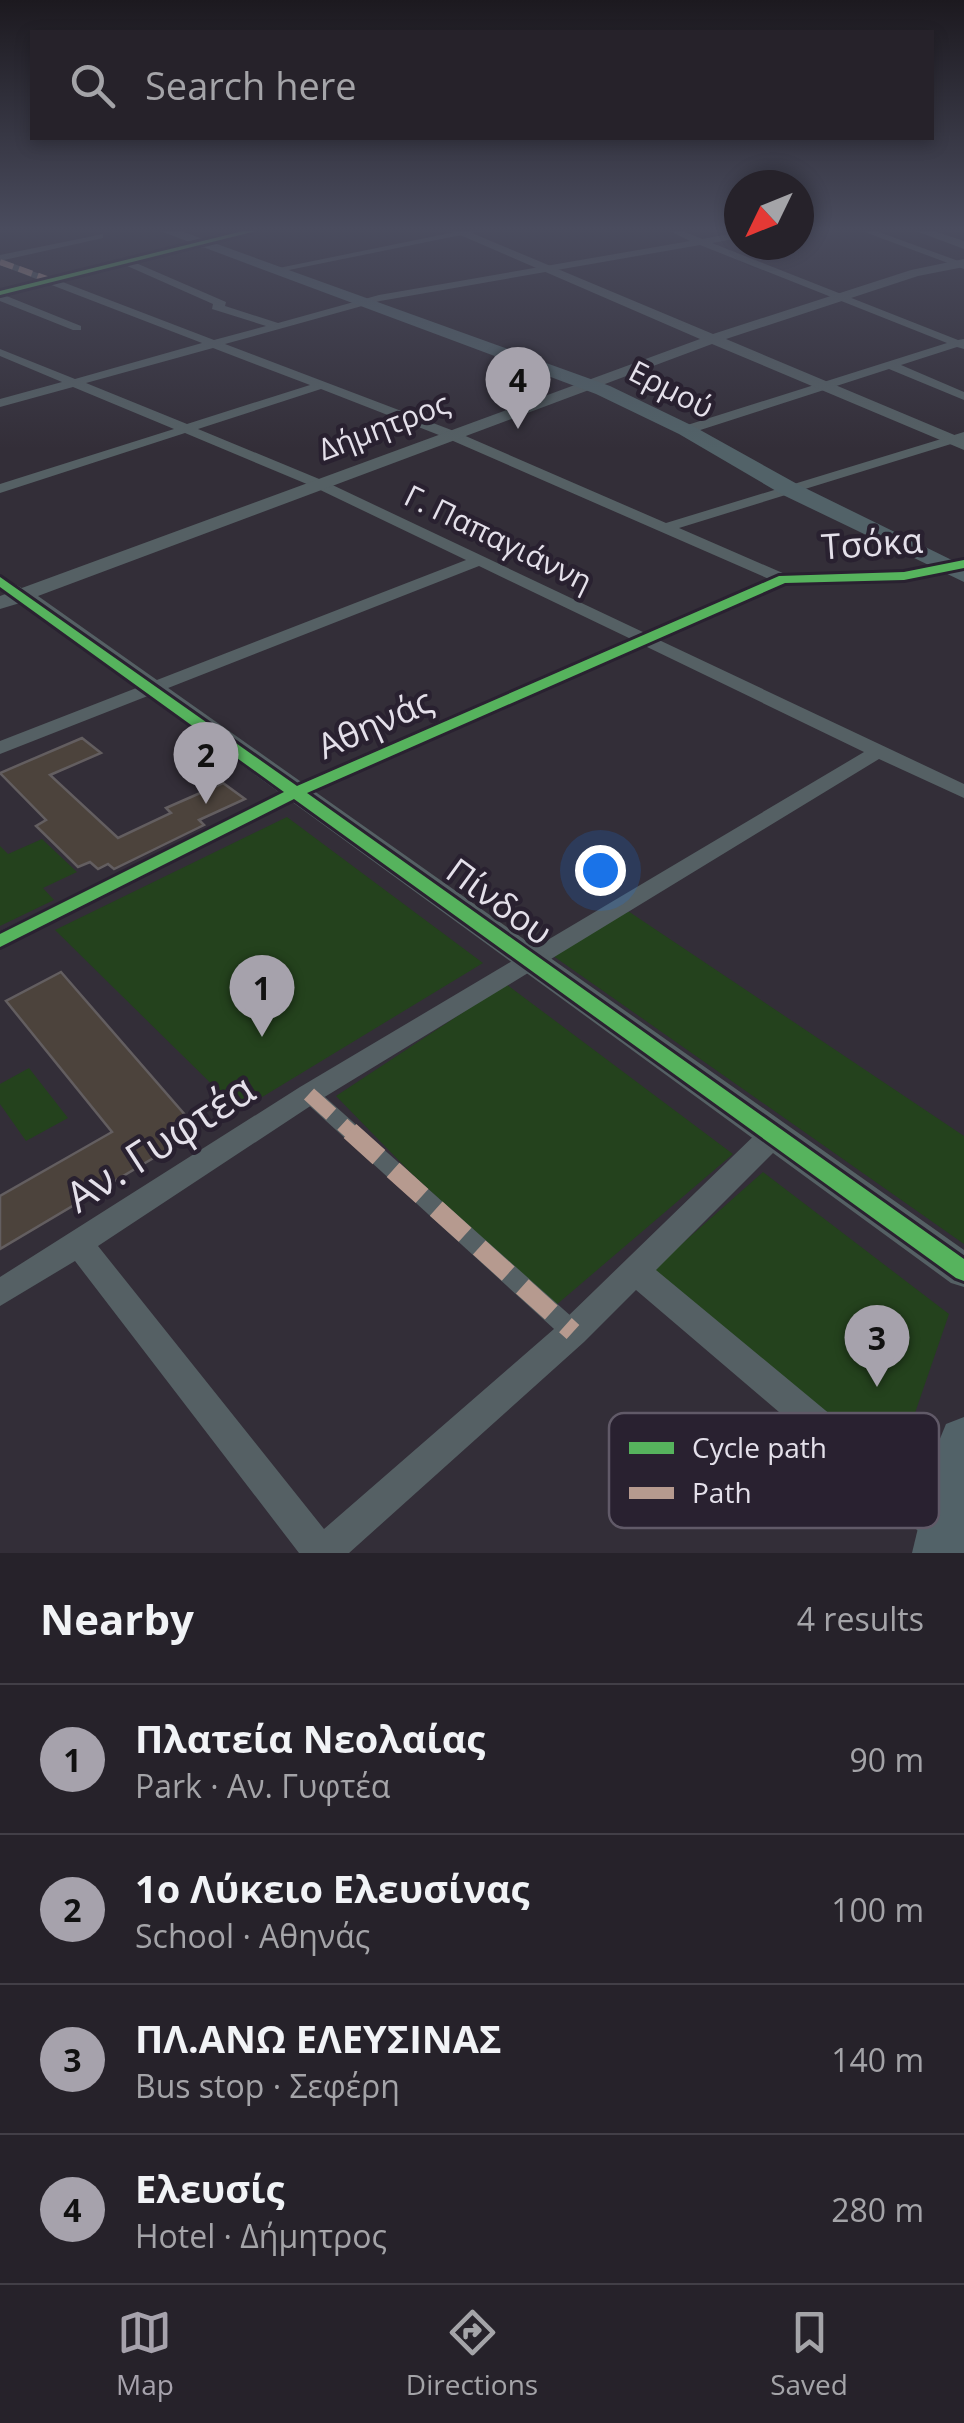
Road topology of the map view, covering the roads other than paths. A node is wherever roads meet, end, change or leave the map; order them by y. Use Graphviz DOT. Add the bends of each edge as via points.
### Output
graph roads {
  1 [pos="20,303"];
  2 [pos="111,303"];
  3 [pos="221,303"];
  4 [pos="357,303"];
  5 [pos="366,303"];
  6 [pos="638,303"];
  7 [pos="824,303"];
  8 [pos="860,303"];
  9 [pos="278,326"];
  10 [pos="76,328"];
  11 [pos="719,337"];
  12 [pos="212,344"];
  13 [pos="962,344"];
  14 [pos="0,352"];
  15 [pos="890,365"];
  16 [pos="75,382"];
  17 [pos="588,384"];
  18 [pos="832,384"];
  19 [pos="322,385"];
  20 [pos="964,396"];
  21 [pos="0,403"];
  22 [pos="188,430"];
  23 [pos="686,430"];
  24 [pos="449,434"];
  25 [pos="961,439"];
  26 [pos="319,484"];
  27 [pos="0,489"];
  28 [pos="791,490"];
  29 [pos="668,528"];
  30 [pos="481,560"];
  31 [pos="960,569"];
  32 [pos="783,579"];
  33 [pos="8,593"];
  34 [pos="642,639"];
  35 [pos="153,689"];
  36 [pos="0,748"];
  37 [pos="879,751"];
  38 [pos="297,792"];
  39 [pos="964,792"];
  40 [pos="0,940"];
  41 [pos="527,960"];
  42 [pos="309,1094"];
  43 [pos="774,1134"];
  44 [pos="79,1244"];
  45 [pos="964,1271"];
  46 [pos="637,1272"];
  47 [pos="0,1293"];
  48 [pos="574,1332"];
  49 [pos="796,1413"];
  50 [pos="964,1441"];
  51 [pos="942,1542"];
  52 [pos="322,1553"];
  1 -- 10 [label="street"];
  2 -- 12 [label="street"];
  3 -- 9 [label="street" via="216,307"];
  4 -- 9 [label="street"];
  5 -- 17 [label="main road, Ερμού"];
  6 -- 11 [label="street"];
  7 -- 11 [label="street, Δήμητρος"];
  8 -- 13 [label="street"];
  9 -- 12 [label="street"];
  11 -- 17 [label="street, Δήμητρος"];
  11 -- 18 [label="street"];
  12 -- 16 [label="street"];
  12 -- 19 [label="street"];
  13 -- 15 [label="street"];
  14 -- 16 [label="street, Γ. Παπαγιάννη"];
  15 -- 18 [label="street"];
  15 -- 20 [label="street"];
  16 -- 21 [label="street"];
  16 -- 22 [label="street, Γ. Παπαγιάννη"];
  17 -- 23 [label="main road, Ερμού"];
  17 -- 24 [label="street, Δήμητρος"];
  18 -- 23 [label="street"];
  18 -- 25 [label="street"];
  19 -- 22 [label="street"];
  19 -- 24 [label="street"];
  22 -- 26 [label="street, Γ. Παπαγιάννη"];
  22 -- 27 [label="street"];
  23 -- 28 [label="main road, Ερμού"];
  24 -- 26 [label="street, Δήμητρος"];
  24 -- 29 [label="street"];
  25 -- 28 [label="street"];
  26 -- 30 [label="street, Γ. Παπαγιάννη"];
  26 -- 33 [label="street, Δήμητρος"];
  28 -- 29 [label="street"];
  28 -- 31 [label="main road, Ερμού"];
  29 -- 32 [label="street"];
  30 -- 34 [label="street, Γ. Παπαγιάννη"];
  30 -- 35 [label="street"];
  31 -- 32 [label="street, Τσόκα"];
  32 -- 34 [label="street, Αθηνάς"];
  33 -- 35 [label="street, Πίνδου"];
  34 -- 37 [label="street, Γ. Παπαγιάννη"];
  34 -- 38 [label="street, Αθηνάς"];
  35 -- 36 [label="street"];
  35 -- 38 [label="street, Πίνδου"];
  37 -- 39 [label="street, Γ. Παπαγιάννη"];
  37 -- 41 [label="street, Αν. Γυφτέα"];
  38 -- 40 [label="street, Αθηνάς"];
  38 -- 41 [label="street, Πίνδου"];
  41 -- 42 [label="street, Αν. Γυφτέα"];
  41 -- 43 [label="street, Πίνδου"];
  42 -- 44 [label="street, Αν. Γυφτέα"];
  42 -- 48 [label="street"];
  43 -- 45 [label="street, Πίνδου"];
  43 -- 46 [label="street"];
  44 -- 47 [label="street, Αν. Γυφτέα"];
  44 -- 52 [label="street"];
  46 -- 48 [label="street"];
  46 -- 49 [label="street"];
  48 -- 52 [label="street"];
  50 -- 51 [label="main road"];
}
